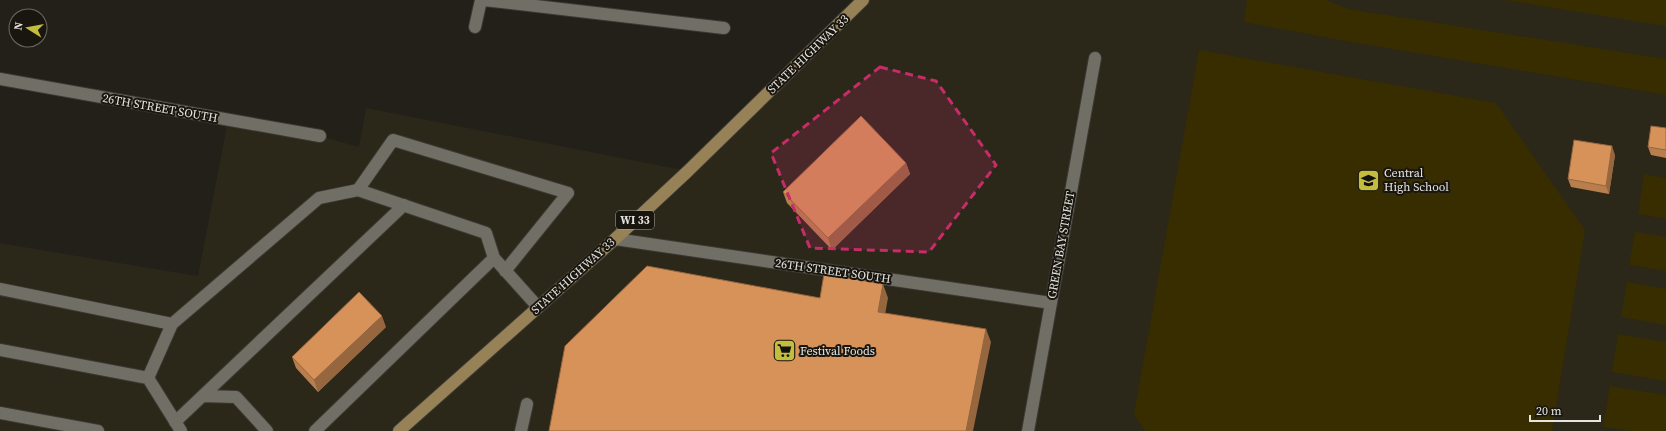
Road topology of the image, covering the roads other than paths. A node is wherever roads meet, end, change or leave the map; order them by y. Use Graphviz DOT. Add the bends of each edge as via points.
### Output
graph roads {
  1 [pos="481,0"];
  2 [pos="484,0"];
  3 [pos="863,0"];
  4 [pos="475,27"];
  5 [pos="724,28"];
  6 [pos="1095,58"];
  7 [pos="0,79"];
  8 [pos="320,136"];
  9 [pos="358,190"];
  10 [pos="404,205"];
  11 [pos="615,239"];
  12 [pos="494,258"];
  13 [pos="505,271"];
  14 [pos="0,289"];
  15 [pos="1051,302"];
  16 [pos="538,307"];
  17 [pos="172,324"];
  18 [pos="0,350"];
  19 [pos="148,378"];
  20 [pos="203,396"];
  21 [pos="527,404"];
  22 [pos="0,413"];
  23 [pos="178,427"];
  24 [pos="98,431"];
  25 [pos="267,431"];
  26 [pos="315,431"];
  27 [pos="399,431"];
  28 [pos="521,431"];
  29 [pos="1028,431"];
  1 -- 4 [label="street"];
  2 -- 5 [label="street"];
  3 -- 11 [label="main road, STATE HIGHWAY 33 / WI 33"];
  6 -- 15 [label="street, GREEN BAY STREET"];
  7 -- 8 [label="street, 26TH STREET SOUTH"];
  9 -- 10 [label="street"];
  9 -- 13 [label="street" via="394,140 568,193"];
  9 -- 17 [label="street" via="319,198"];
  10 -- 12 [label="street" via="486,233"];
  10 -- 20 [label="street"];
  11 -- 15 [label="street, 26TH STREET SOUTH"];
  11 -- 16 [label="main road, STATE HIGHWAY 33 / WI 33"];
  12 -- 13 [label="street"];
  12 -- 26 [label="street"];
  13 -- 16 [label="street"];
  14 -- 17 [label="street"];
  15 -- 29 [label="street, GREEN BAY STREET"];
  16 -- 27 [label="main road, STATE HIGHWAY 33 / WI 33"];
  17 -- 19 [label="street"];
  18 -- 19 [label="street"];
  19 -- 23 [label="street"];
  20 -- 23 [label="street"];
  20 -- 25 [label="street" via="236,397"];
  21 -- 28 [label="street"];
  22 -- 24 [label="street"];
}
